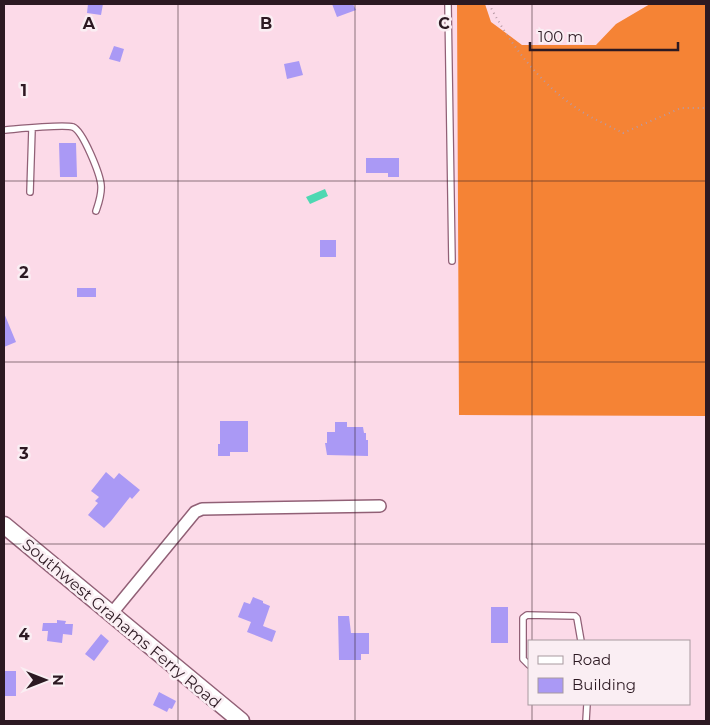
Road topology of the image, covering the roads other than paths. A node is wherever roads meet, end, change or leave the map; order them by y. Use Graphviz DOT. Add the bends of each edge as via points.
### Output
graph roads {
  1 [pos="448,4"];
  2 [pos="32,129"];
  3 [pos="4,130"];
  4 [pos="30,192"];
  5 [pos="96,211"];
  6 [pos="452,261"];
  7 [pos="380,506"];
  8 [pos="4,525"];
  9 [pos="112,613"];
  10 [pos="581,640"];
  11 [pos="528,664"];
  12 [pos="587,705"];
  13 [pos="241,721"];
  14 [pos="586,721"];
  1 -- 6 [label="lane"];
  2 -- 3 [label="lane"];
  2 -- 4 [label="lane"];
  2 -- 5 [label="lane" via="67,126 82,135 101,183"];
  7 -- 9 [label="street" via="202,509 195,512"];
  8 -- 9 [label="main road, Southwest Grahams Ferry Road"];
  9 -- 13 [label="main road, Southwest Grahams Ferry Road"];
  10 -- 11 [label="lane" via="575,616 527,615 523,618 523,659"];
  12 -- 14 [label="lane"];
}
